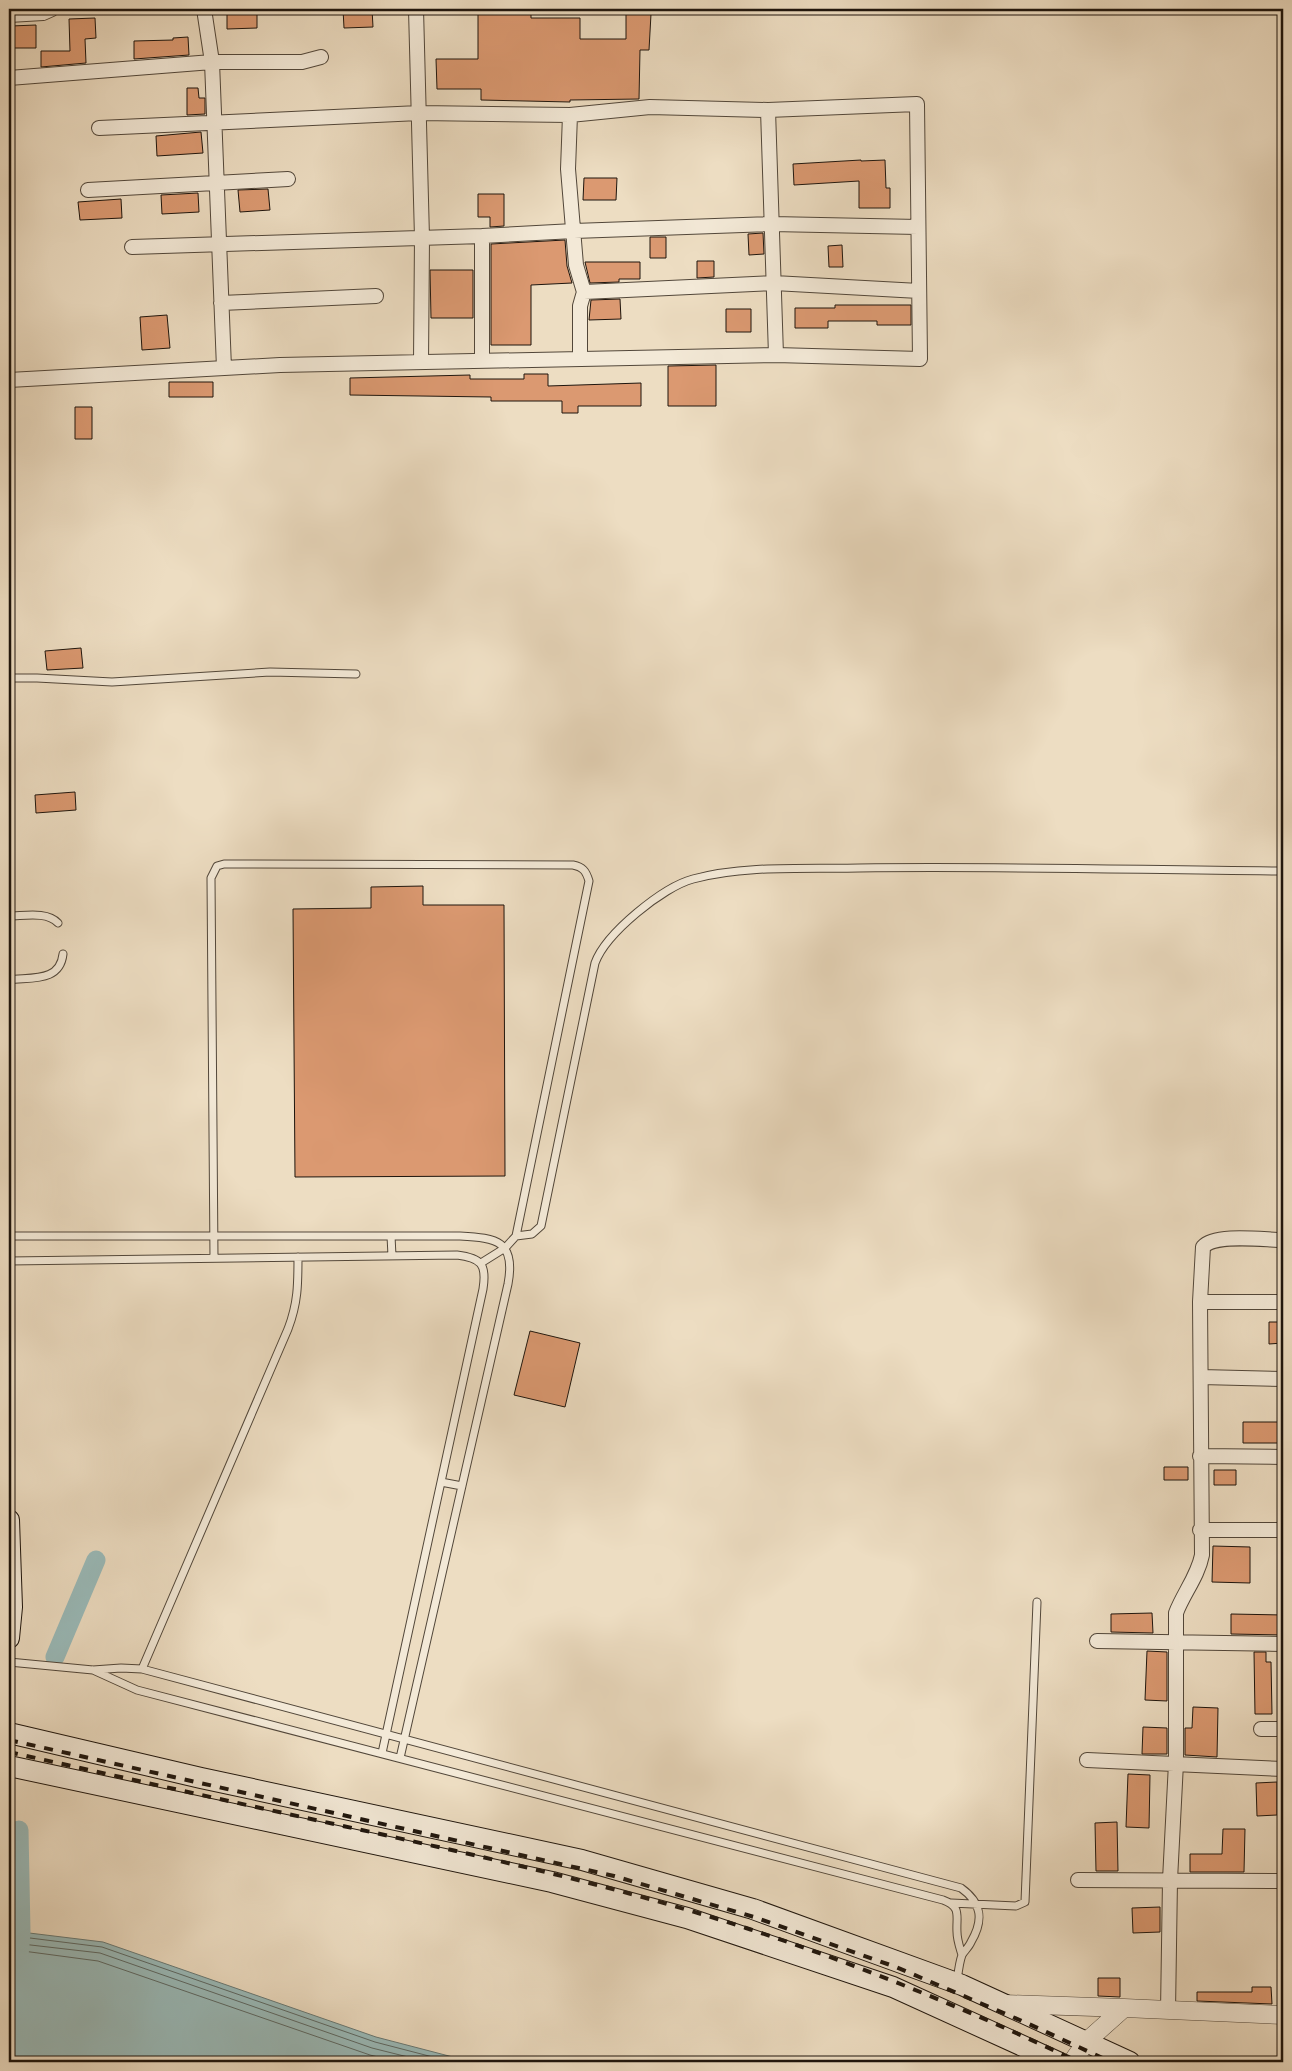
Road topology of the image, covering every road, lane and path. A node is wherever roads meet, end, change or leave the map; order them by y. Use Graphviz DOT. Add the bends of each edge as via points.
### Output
graph roads {
  1 [pos="52,9"];
  2 [pos="204,9"];
  3 [pos="416,9"];
  4 [pos="9,15"];
  5 [pos="321,58"];
  6 [pos="212,62"];
  7 [pos="9,78"];
  8 [pos="768,110"];
  9 [pos="419,113"];
  10 [pos="570,115"];
  11 [pos="214,122"];
  12 [pos="99,128"];
  13 [pos="288,179"];
  14 [pos="216,182"];
  15 [pos="88,190"];
  16 [pos="772,224"];
  17 [pos="918,228"];
  18 [pos="574,231"];
  19 [pos="482,236"];
  20 [pos="422,238"];
  21 [pos="219,243"];
  22 [pos="132,247"];
  23 [pos="774,283"];
  24 [pos="919,291"];
  25 [pos="584,292"];
  26 [pos="376,296"];
  27 [pos="221,303"];
  28 [pos="776,355"];
  29 [pos="580,359"];
  30 [pos="482,361"];
  31 [pos="420,362"];
  32 [pos="224,368"];
  33 [pos="9,380"];
  34 [pos="356,674"];
  35 [pos="9,678"];
  36 [pos="1283,872"];
  37 [pos="9,916"];
  38 [pos="58,923"];
  39 [pos="63,954"];
  40 [pos="9,980"];
  41 [pos="9,1236"];
  42 [pos="214,1236"];
  43 [pos="391,1236"];
  44 [pos="516,1236"];
  45 [pos="1283,1240"];
  46 [pos="505,1248"];
  47 [pos="392,1256"];
  48 [pos="298,1257"];
  49 [pos="214,1258"];
  50 [pos="9,1261"];
  51 [pos="481,1263"];
  52 [pos="1200,1302"];
  53 [pos="1283,1302"];
  54 [pos="1200,1377"];
  55 [pos="1283,1379"];
  56 [pos="1200,1456"];
  57 [pos="1283,1457"];
  58 [pos="442,1482"];
  59 [pos="462,1486"];
  60 [pos="9,1520"];
  61 [pos="1200,1530"];
  62 [pos="1283,1530"];
  63 [pos="1037,1602"];
  64 [pos="9,1638"];
  65 [pos="1097,1641"];
  66 [pos="1176,1643"];
  67 [pos="1283,1644"];
  68 [pos="9,1662"];
  69 [pos="142,1669"];
  70 [pos="93,1670"];
  71 [pos="1261,1729"];
  72 [pos="1283,1729"];
  73 [pos="386,1733"];
  74 [pos="9,1734"];
  75 [pos="405,1738"];
  76 [pos="382,1753"];
  77 [pos="400,1758"];
  78 [pos="1087,1760"];
  79 [pos="1176,1763"];
  80 [pos="9,1766"];
  81 [pos="1283,1769"];
  82 [pos="1078,1880"];
  83 [pos="1170,1880"];
  84 [pos="1283,1881"];
  85 [pos="951,1903"];
  86 [pos="977,1903"];
  87 [pos="962,1955"];
  88 [pos="957,1983"];
  89 [pos="1004,2004"];
  90 [pos="1124,2008"];
  91 [pos="1168,2011"];
  92 [pos="1283,2015"];
  93 [pos="1086,2042"];
  94 [pos="1058,2062"];
  95 [pos="1072,2062"];
  96 [pos="1130,2062"];
  1 -- 4 [label="street"];
  2 -- 6 [label="street"];
  3 -- 9 [label="street"];
  5 -- 6 [label="street" via="302,62"];
  6 -- 7 [label="street"];
  6 -- 11 [label="street"];
  8 -- 10 [label="street" via="650,106"];
  8 -- 16 [label="street"];
  8 -- 17 [label="street" via="916,104"];
  9 -- 10 [label="street"];
  9 -- 11 [label="street"];
  9 -- 20 [label="street"];
  10 -- 18 [label="street" via="568,170"];
  11 -- 12 [label="street"];
  11 -- 14 [label="street"];
  13 -- 14 [label="street"];
  14 -- 15 [label="street"];
  14 -- 21 [label="street"];
  16 -- 17 [label="street"];
  16 -- 18 [label="street"];
  16 -- 23 [label="street"];
  17 -- 24 [label="street"];
  18 -- 19 [label="street"];
  18 -- 25 [label="street" via="576,265"];
  19 -- 20 [label="street"];
  19 -- 30 [label="street"];
  20 -- 21 [label="street"];
  20 -- 31 [label="street"];
  21 -- 22 [label="street"];
  21 -- 27 [label="street"];
  23 -- 24 [label="street"];
  23 -- 25 [label="street"];
  23 -- 28 [label="street"];
  24 -- 28 [label="street" via="920,359"];
  25 -- 29 [label="street" via="580,306"];
  26 -- 27 [label="street"];
  27 -- 32 [label="street"];
  28 -- 29 [label="street"];
  29 -- 30 [label="street"];
  30 -- 31 [label="street"];
  31 -- 32 [label="street"];
  32 -- 33 [label="street"];
  34 -- 35 [label="lane" via="270,672 112,682"];
  36 -- 44 [label="lane" via="918,867 723,871 691,879 649,903 599,952 541,1226 532,1234"];
  37 -- 38 [label="lane" via="45,916"];
  39 -- 40 [label="lane" via="62,964 51,975"];
  41 -- 42 [label="lane"];
  42 -- 43 [label="lane"];
  42 -- 44 [label="lane" via="211,878 217,866 573,865 581,867 589,881"];
  42 -- 49 [label="lane"];
  43 -- 46 [label="lane" via="480,1237"];
  43 -- 47 [label="lane"];
  44 -- 46 [label="lane"];
  45 -- 52 [label="street" via="1225,1239 1207,1243 1203,1247"];
  46 -- 51 [label="lane"];
  46 -- 59 [label="lane" via="511,1267 508,1284"];
  47 -- 48 [label="lane"];
  47 -- 51 [label="lane" via="457,1255 469,1256"];
  48 -- 49 [label="lane"];
  48 -- 69 [label="lane" via="296,1308"];
  49 -- 50 [label="lane"];
  51 -- 58 [label="lane" via="486,1275"];
  52 -- 53 [label="street"];
  52 -- 54 [label="street"];
  54 -- 55 [label="street"];
  54 -- 56 [label="street"];
  56 -- 57 [label="street"];
  56 -- 61 [label="street"];
  58 -- 59 [label="lane"];
  58 -- 73 [label="lane"];
  59 -- 75 [label="lane"];
  60 -- 64 [label="main road" via="12,1607"];
  61 -- 62 [label="street"];
  61 -- 66 [label="street" via="1200,1565 1176,1613"];
  63 -- 86 [label="lane" via="1025,1902 1016,1906"];
  65 -- 66 [label="street"];
  66 -- 67 [label="street"];
  66 -- 79 [label="street"];
  68 -- 70 [label="lane"];
  69 -- 70 [label="lane"];
  69 -- 73 [label="lane"];
  70 -- 76 [label="lane" via="137,1690"];
  71 -- 72 [label="street"];
  73 -- 75 [label="lane"];
  73 -- 76 [label="lane"];
  74 -- 88 [label="main road" via="582,1860 753,1909"];
  75 -- 77 [label="lane"];
  75 -- 86 [label="lane" via="945,1882 961,1888"];
  76 -- 77 [label="lane"];
  77 -- 85 [label="lane"];
  78 -- 79 [label="street"];
  79 -- 81 [label="street"];
  79 -- 83 [label="street"];
  80 -- 94 [label="main road" via="552,1882 687,1918 893,1988"];
  82 -- 83 [label="street"];
  83 -- 84 [label="street"];
  83 -- 91 [label="street"];
  85 -- 86 [label="lane"];
  85 -- 87 [label="lane" via="956,1908 957,1939"];
  86 -- 87 [label="lane" via="979,1921 975,1935"];
  87 -- 88 [label="lane"];
  88 -- 89 [label="main road"];
  89 -- 90 [label="street"];
  89 -- 93 [label="main road"];
  90 -- 91 [label="street"];
  90 -- 93 [label="street"];
  91 -- 92 [label="street"];
  93 -- 95 [label="street"];
  93 -- 96 [label="main road"];
}
